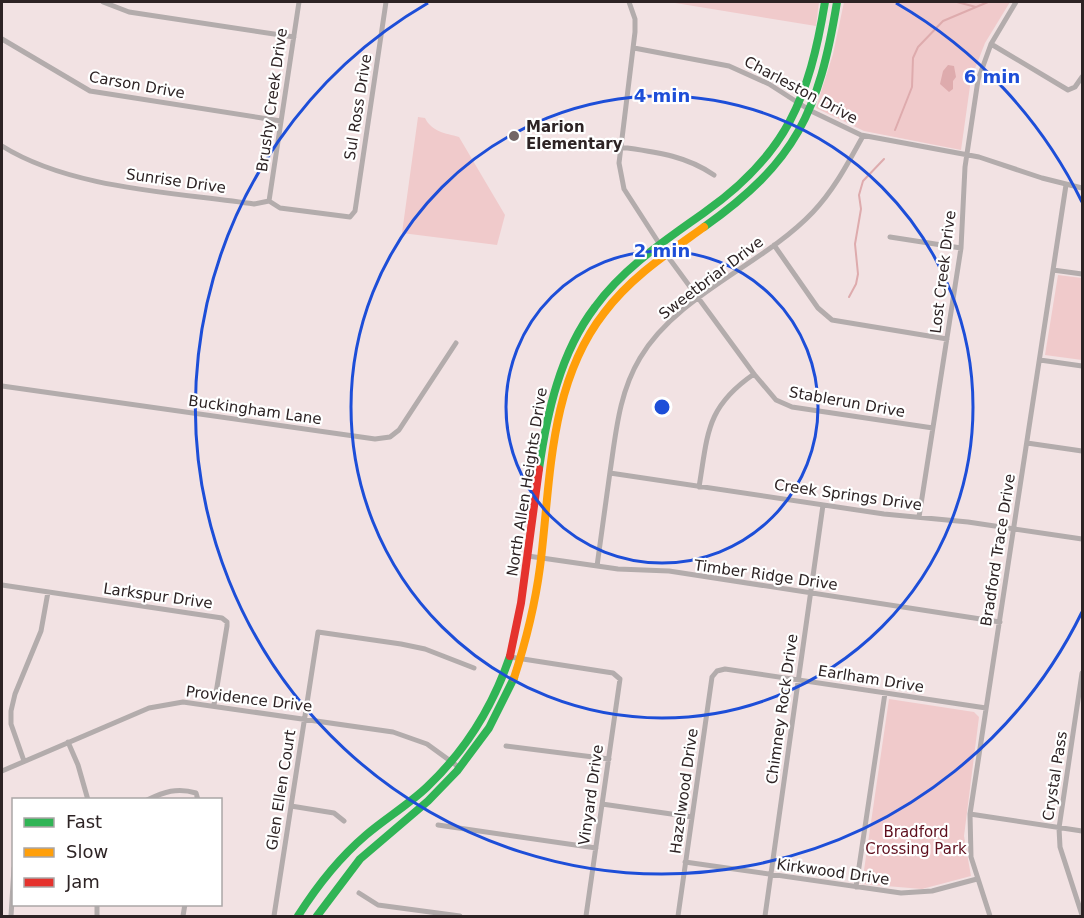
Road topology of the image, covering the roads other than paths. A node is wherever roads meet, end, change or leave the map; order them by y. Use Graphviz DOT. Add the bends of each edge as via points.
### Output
graph roads {
  1 [pos="103,2"];
  2 [pos="299,2"];
  3 [pos="386,2"];
  4 [pos="628,2"];
  5 [pos="825,2"];
  6 [pos="837,2"];
  7 [pos="1016,2"];
  8 [pos="294,37"];
  9 [pos="2,39"];
  10 [pos="991,44"];
  11 [pos="634,48"];
  12 [pos="1083,77"];
  13 [pos="800,104"];
  14 [pos="811,111"];
  15 [pos="281,121"];
  16 [pos="863,136"];
  17 [pos="2,146"];
  18 [pos="620,147"];
  19 [pos="967,156"];
  20 [pos="714,175"];
  21 [pos="1066,185"];
  22 [pos="1083,188"];
  23 [pos="269,201"];
  24 [pos="352,216"];
  25 [pos="890,237"];
  26 [pos="660,245"];
  27 [pos="774,245"];
  28 [pos="961,248"];
  29 [pos="666,254"];
  30 [pos="1053,270"];
  31 [pos="1083,274"];
  32 [pos="700,299"];
  33 [pos="947,339"];
  34 [pos="456,343"];
  35 [pos="1040,360"];
  36 [pos="1083,366"];
  37 [pos="754,374"];
  38 [pos="2,386"];
  39 [pos="933,428"];
  40 [pos="1027,443"];
  41 [pos="1083,452"];
  42 [pos="610,473"];
  43 [pos="699,487"];
  44 [pos="823,505"];
  45 [pos="920,517"];
  46 [pos="1014,529"];
  47 [pos="1083,539"];
  48 [pos="528,556"];
  49 [pos="540,558"];
  50 [pos="597,566"];
  51 [pos="2,585"];
  52 [pos="48,592"];
  53 [pos="810,593"];
  54 [pos="1000,622"];
  55 [pos="510,657"];
  56 [pos="521,659"];
  57 [pos="474,668"];
  58 [pos="717,671"];
  59 [pos="1083,672"];
  60 [pos="798,680"];
  61 [pos="885,693"];
  62 [pos="214,705"];
  63 [pos="987,708"];
  64 [pos="305,718"];
  65 [pos="68,742"];
  66 [pos="506,746"];
  67 [pos="609,759"];
  68 [pos="24,760"];
  69 [pos="452,760"];
  70 [pos="460,768"];
  71 [pos="2,771"];
  72 [pos="197,796"];
  73 [pos="87,798"];
  74 [pos="152,798"];
  75 [pos="602,804"];
  76 [pos="291,806"];
  77 [pos="970,814"];
  78 [pos="692,817"];
  79 [pos="344,821"];
  80 [pos="438,825"];
  81 [pos="1059,828"];
  82 [pos="1083,831"];
  83 [pos="596,848"];
  84 [pos="686,862"];
  85 [pos="771,875"];
  86 [pos="976,879"];
  87 [pos="856,887"];
  88 [pos="359,894"];
  89 [pos="12,900"];
  90 [pos="1083,915"];
  91 [pos="11,916"];
  92 [pos="274,916"];
  93 [pos="298,916"];
  94 [pos="317,916"];
  95 [pos="460,916"];
  96 [pos="586,916"];
  97 [pos="678,916"];
  98 [pos="765,916"];
  99 [pos="990,916"];
  1 -- 8 [label="street" via="129,12"];
  2 -- 8 [label="street, Brushy Creek Drive"];
  3 -- 24 [label="street, Sul Ross Drive"];
  4 -- 11 [label="street" via="635,19"];
  5 -- 13 [label="main road, North Allen Heights Drive" via="817,54"];
  6 -- 14 [label="main road, North Allen Heights Drive" via="829,54"];
  7 -- 10 [label="street, Lost Creek Drive"];
  8 -- 15 [label="street, Brushy Creek Drive"];
  9 -- 15 [label="street, Carson Drive" via="90,91"];
  10 -- 12 [label="street" via="1068,90"];
  10 -- 19 [label="street, Lost Creek Drive" via="978,80"];
  11 -- 13 [label="street, Charleston Drive" via="729,66 769,84"];
  11 -- 18 [label="street"];
  13 -- 14 [label="street, Charleston Drive"];
  13 -- 26 [label="main road, North Allen Heights Drive" via="785,134 755,171"];
  14 -- 16 [label="street, Charleston Drive"];
  14 -- 29 [label="main road, North Allen Heights Drive" via="796,139 763,180"];
  15 -- 23 [label="street, Brushy Creek Drive"];
  16 -- 19 [label="street, Charleston Drive"];
  16 -- 27 [label="street, Sweetbriar Drive" via="828,195"];
  17 -- 23 [label="street, Sunrise Drive" via="45,169 81,179 254,204"];
  18 -- 20 [label="street" via="680,157"];
  18 -- 26 [label="street" via="624,189"];
  19 -- 21 [label="street, Charleston Drive"];
  19 -- 28 [label="street, Lost Creek Drive"];
  21 -- 22 [label="street, Charleston Drive"];
  21 -- 30 [label="street, Bradford Trace Drive"];
  23 -- 24 [label="street, Sunrise Drive" via="280,208"];
  25 -- 28 [label="street"];
  26 -- 29 [label="street"];
  26 -- 48 [label="main road, North Allen Heights Drive" via="606,292 587,317 562,365 548,416"];
  27 -- 32 [label="street, Sweetbriar Drive"];
  27 -- 33 [label="street" via="818,308 832,320"];
  28 -- 33 [label="street, Lost Creek Drive"];
  29 -- 32 [label="street"];
  29 -- 49 [label="main road, North Allen Heights Drive" via="614,300 592,330 573,368 559,419"];
  30 -- 31 [label="street"];
  30 -- 35 [label="street, Bradford Trace Drive"];
  32 -- 37 [label="street, Stablerun Drive"];
  32 -- 42 [label="street, Sweetbriar Drive" via="655,337 630,376 618,414"];
  33 -- 39 [label="street, Lost Creek Drive"];
  34 -- 38 [label="street, Buckingham Lane" via="399,430 390,437 375,439"];
  35 -- 36 [label="street"];
  35 -- 40 [label="street, Bradford Trace Drive"];
  37 -- 39 [label="street, Stablerun Drive" via="776,400 792,407"];
  37 -- 43 [label="street" via="727,395 714,415"];
  39 -- 45 [label="street, Lost Creek Drive"];
  40 -- 41 [label="street"];
  40 -- 46 [label="street, Bradford Trace Drive"];
  42 -- 43 [label="street, Creek Springs Drive"];
  42 -- 50 [label="street, Sweetbriar Drive"];
  43 -- 44 [label="street, Creek Springs Drive"];
  44 -- 45 [label="street, Creek Springs Drive"];
  44 -- 53 [label="street, Chimney Rock Drive"];
  45 -- 46 [label="street, Creek Springs Drive"];
  46 -- 47 [label="street, Creek Springs Drive"];
  46 -- 54 [label="street, Bradford Trace Drive"];
  48 -- 49 [label="street, Timber Ridge Drive"];
  48 -- 55 [label="main road, North Allen Heights Drive"];
  49 -- 50 [label="street, Timber Ridge Drive"];
  49 -- 56 [label="main road, North Allen Heights Drive"];
  50 -- 53 [label="street, Timber Ridge Drive" via="669,571"];
  51 -- 52 [label="street, Larkspur Drive"];
  52 -- 62 [label="street, Larkspur Drive" via="224,620 227,626"];
  52 -- 68 [label="street" via="38,640 11,711 11,724"];
  53 -- 54 [label="street, Timber Ridge Drive"];
  53 -- 60 [label="street, Chimney Rock Drive"];
  54 -- 63 [label="street, Bradford Trace Drive"];
  55 -- 56 [label="street"];
  55 -- 69 [label="main road, North Allen Heights Drive" via="487,708"];
  56 -- 67 [label="street, Vinyard Drive" via="613,673 618,677"];
  56 -- 70 [label="main road, North Allen Heights Drive" via="492,724"];
  57 -- 64 [label="street, Glen Ellen Court" via="409,645 318,632"];
  58 -- 60 [label="street, Earlham Drive"];
  58 -- 78 [label="street, Hazelwood Drive" via="712,677"];
  59 -- 81 [label="street, Crystal Pass"];
  60 -- 61 [label="street, Earlham Drive"];
  60 -- 85 [label="street, Chimney Rock Drive"];
  61 -- 63 [label="street, Earlham Drive"];
  61 -- 87 [label="street"];
  62 -- 64 [label="street, Providence Drive"];
  62 -- 65 [label="street, Providence Drive" via="165,704"];
  63 -- 77 [label="street, Bradford Trace Drive"];
  64 -- 69 [label="street, Providence Drive" via="407,736"];
  64 -- 76 [label="street, Glen Ellen Court"];
  65 -- 68 [label="street, Providence Drive"];
  65 -- 73 [label="street"];
  66 -- 67 [label="street"];
  67 -- 75 [label="street, Vinyard Drive"];
  68 -- 71 [label="street, Providence Drive"];
  69 -- 70 [label="street, Providence Drive"];
  69 -- 93 [label="main road, North Allen Heights Drive" via="419,794 357,843 322,881"];
  70 -- 94 [label="main road, North Allen Heights Drive" via="367,852"];
  72 -- 74 [label="street" via="171,790"];
  75 -- 78 [label="street"];
  75 -- 83 [label="street, Vinyard Drive"];
  76 -- 79 [label="street" via="334,813"];
  76 -- 92 [label="street, Glen Ellen Court"];
  77 -- 81 [label="street"];
  77 -- 86 [label="street, Bradford Trace Drive"];
  78 -- 84 [label="street, Hazelwood Drive"];
  80 -- 83 [label="street"];
  81 -- 82 [label="street"];
  81 -- 90 [label="street, Crystal Pass" via="1060,847"];
  83 -- 96 [label="street, Vinyard Drive"];
  84 -- 85 [label="street, Kirkwood Drive"];
  84 -- 97 [label="street, Hazelwood Drive"];
  85 -- 87 [label="street, Kirkwood Drive"];
  85 -- 98 [label="street, Chimney Rock Drive"];
  86 -- 87 [label="street, Kirkwood Drive" via="916,893"];
  86 -- 99 [label="street, Bradford Trace Drive"];
  88 -- 95 [label="street" via="378,905"];
  89 -- 91 [label="street"];
}
